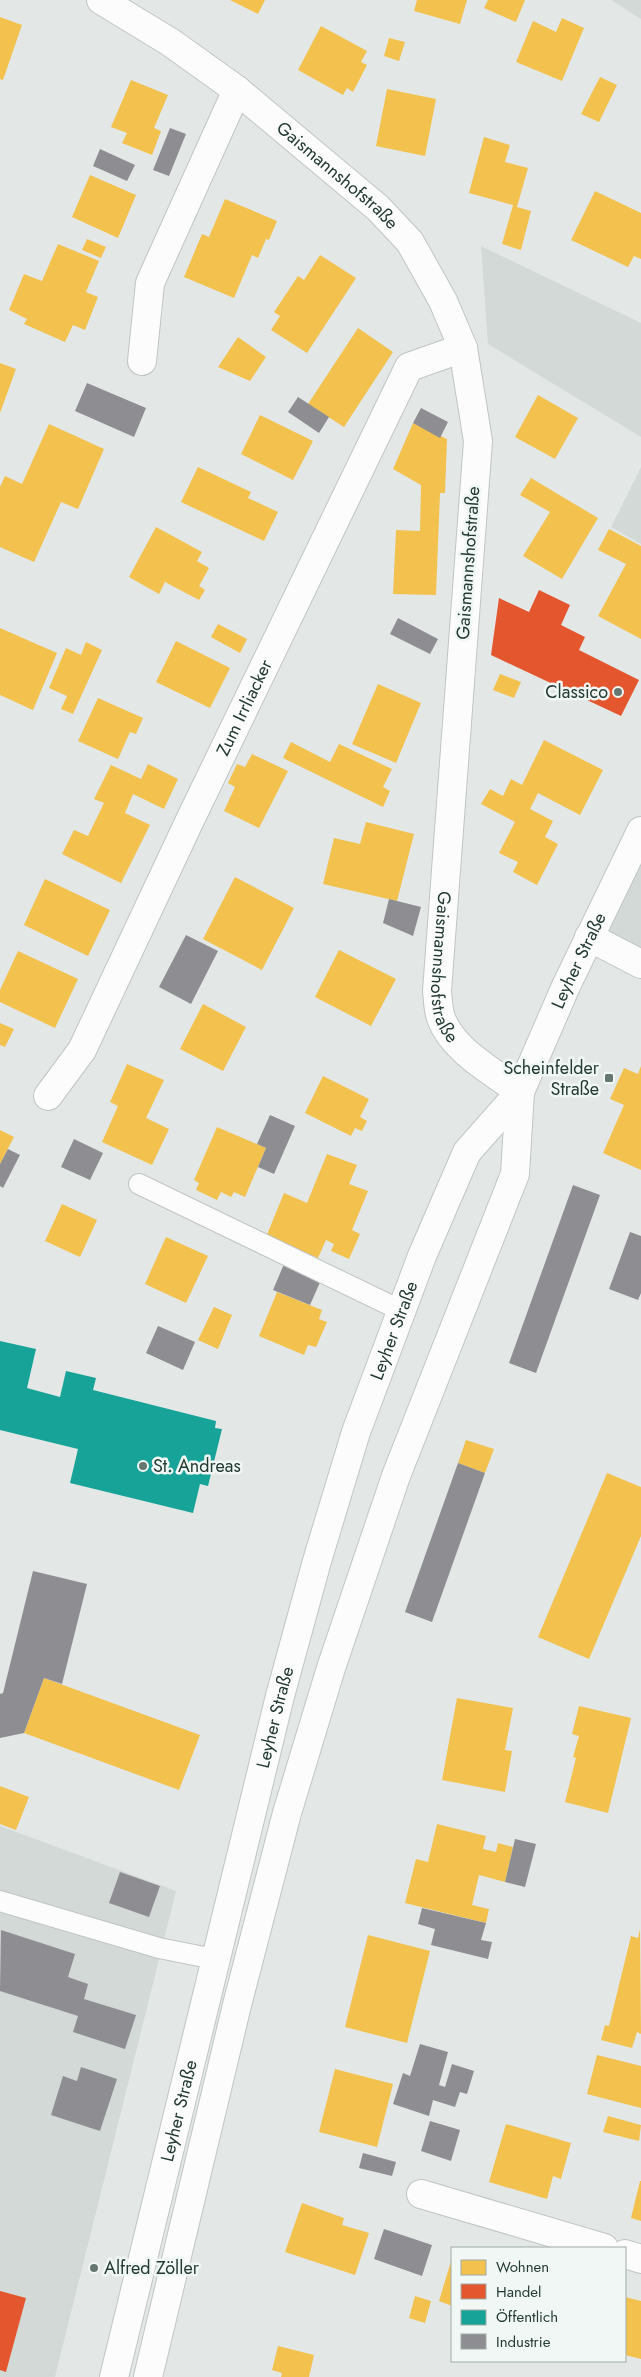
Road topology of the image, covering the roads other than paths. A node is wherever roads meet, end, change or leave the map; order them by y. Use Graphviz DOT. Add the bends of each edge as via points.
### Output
graph roads {
  1 [pos="101,0"];
  2 [pos="237,90"];
  3 [pos="463,348"];
  4 [pos="142,361"];
  5 [pos="641,831"];
  6 [pos="589,937"];
  7 [pos="641,964"];
  8 [pos="520,1092"];
  9 [pos="48,1096"];
  10 [pos="138,1184"];
  11 [pos="400,1310"];
  12 [pos="0,1901"];
  13 [pos="214,1959"];
  14 [pos="421,2194"];
  15 [pos="601,2247"];
  16 [pos="626,2254"];
  17 [pos="641,2259"];
  18 [pos="114,2377"];
  19 [pos="148,2377"];
  1 -- 2 [label="main road, Gaismannshofstraße" via="170,42"];
  2 -- 3 [label="main road, Gaismannshofstraße" via="378,208 410,242 443,300"];
  2 -- 4 [label="main road" via="150,283"];
  3 -- 8 [label="main road, Gaismannshofstraße" via="478,442 436,991 441,1017 453,1037 468,1053"];
  3 -- 9 [label="main road, Zum Irrliacker" via="409,367 82,1050"];
  5 -- 6 [label="main road, Leyher Straße"];
  6 -- 7 [label="main road"];
  6 -- 8 [label="main road, Leyher Straße"];
  8 -- 11 [label="main road, Leyher Straße" via="467,1152"];
  8 -- 19 [label="main road, Leyher Straße" via="515,1174 393,1486 331,1668 287,1813 237,2005"];
  10 -- 11 [label="lane"];
  11 -- 13 [label="main road, Leyher Straße" via="356,1432 317,1561"];
  12 -- 13 [label="lane" via="159,1948"];
  13 -- 18 [label="main road, Leyher Straße"];
  14 -- 15 [label="main road"];
  16 -- 17 [label="main road"];
}
